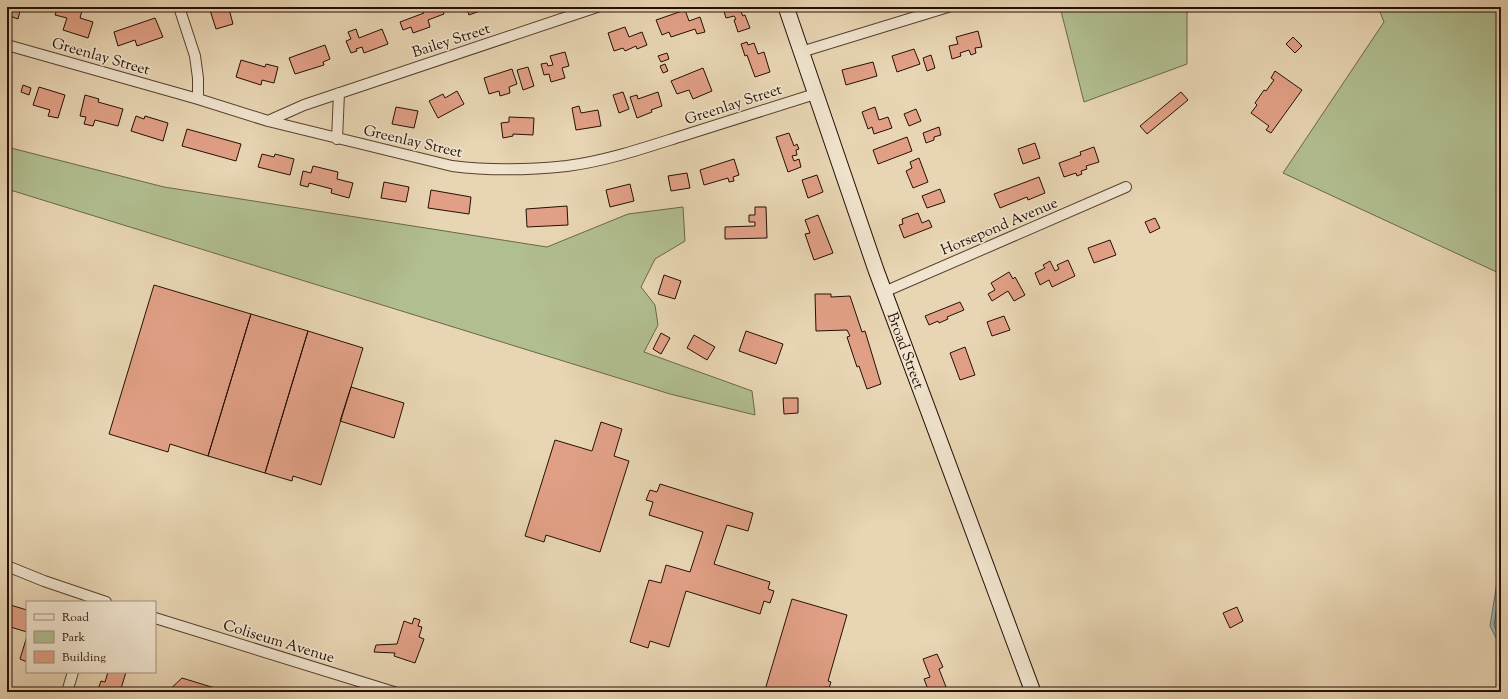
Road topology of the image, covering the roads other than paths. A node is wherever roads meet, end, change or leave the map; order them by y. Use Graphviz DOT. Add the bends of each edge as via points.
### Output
graph roads {
  1 [pos="179,7"];
  2 [pos="596,7"];
  3 [pos="786,7"];
  4 [pos="948,7"];
  5 [pos="7,45"];
  6 [pos="801,52"];
  7 [pos="339,93"];
  8 [pos="815,94"];
  9 [pos="198,99"];
  10 [pos="268,121"];
  11 [pos="337,139"];
  12 [pos="1126,187"];
  13 [pos="884,292"];
  14 [pos="7,566"];
  15 [pos="93,600"];
  16 [pos="156,618"];
  17 [pos="73,673"];
  18 [pos="67,692"];
  19 [pos="394,692"];
  20 [pos="1033,692"];
  1 -- 9 [label="street" via="195,56"];
  2 -- 7 [label="street, Bailey Street"];
  3 -- 6 [label="main road, Broad Street"];
  4 -- 6 [label="street"];
  5 -- 9 [label="street, Greenlay Street"];
  6 -- 8 [label="main road, Broad Street"];
  7 -- 10 [label="street, Bailey Street"];
  7 -- 11 [label="street"];
  8 -- 11 [label="street, Greenlay Street" via="657,144 568,166 479,170"];
  8 -- 13 [label="main road, Broad Street"];
  9 -- 10 [label="street, Greenlay Street"];
  10 -- 11 [label="street, Greenlay Street"];
  12 -- 13 [label="street, Horsepond Avenue"];
  13 -- 20 [label="main road, Broad Street"];
  14 -- 15 [label="street"];
  16 -- 19 [label="street, Coliseum Avenue"];
  17 -- 18 [label="street"];
}
